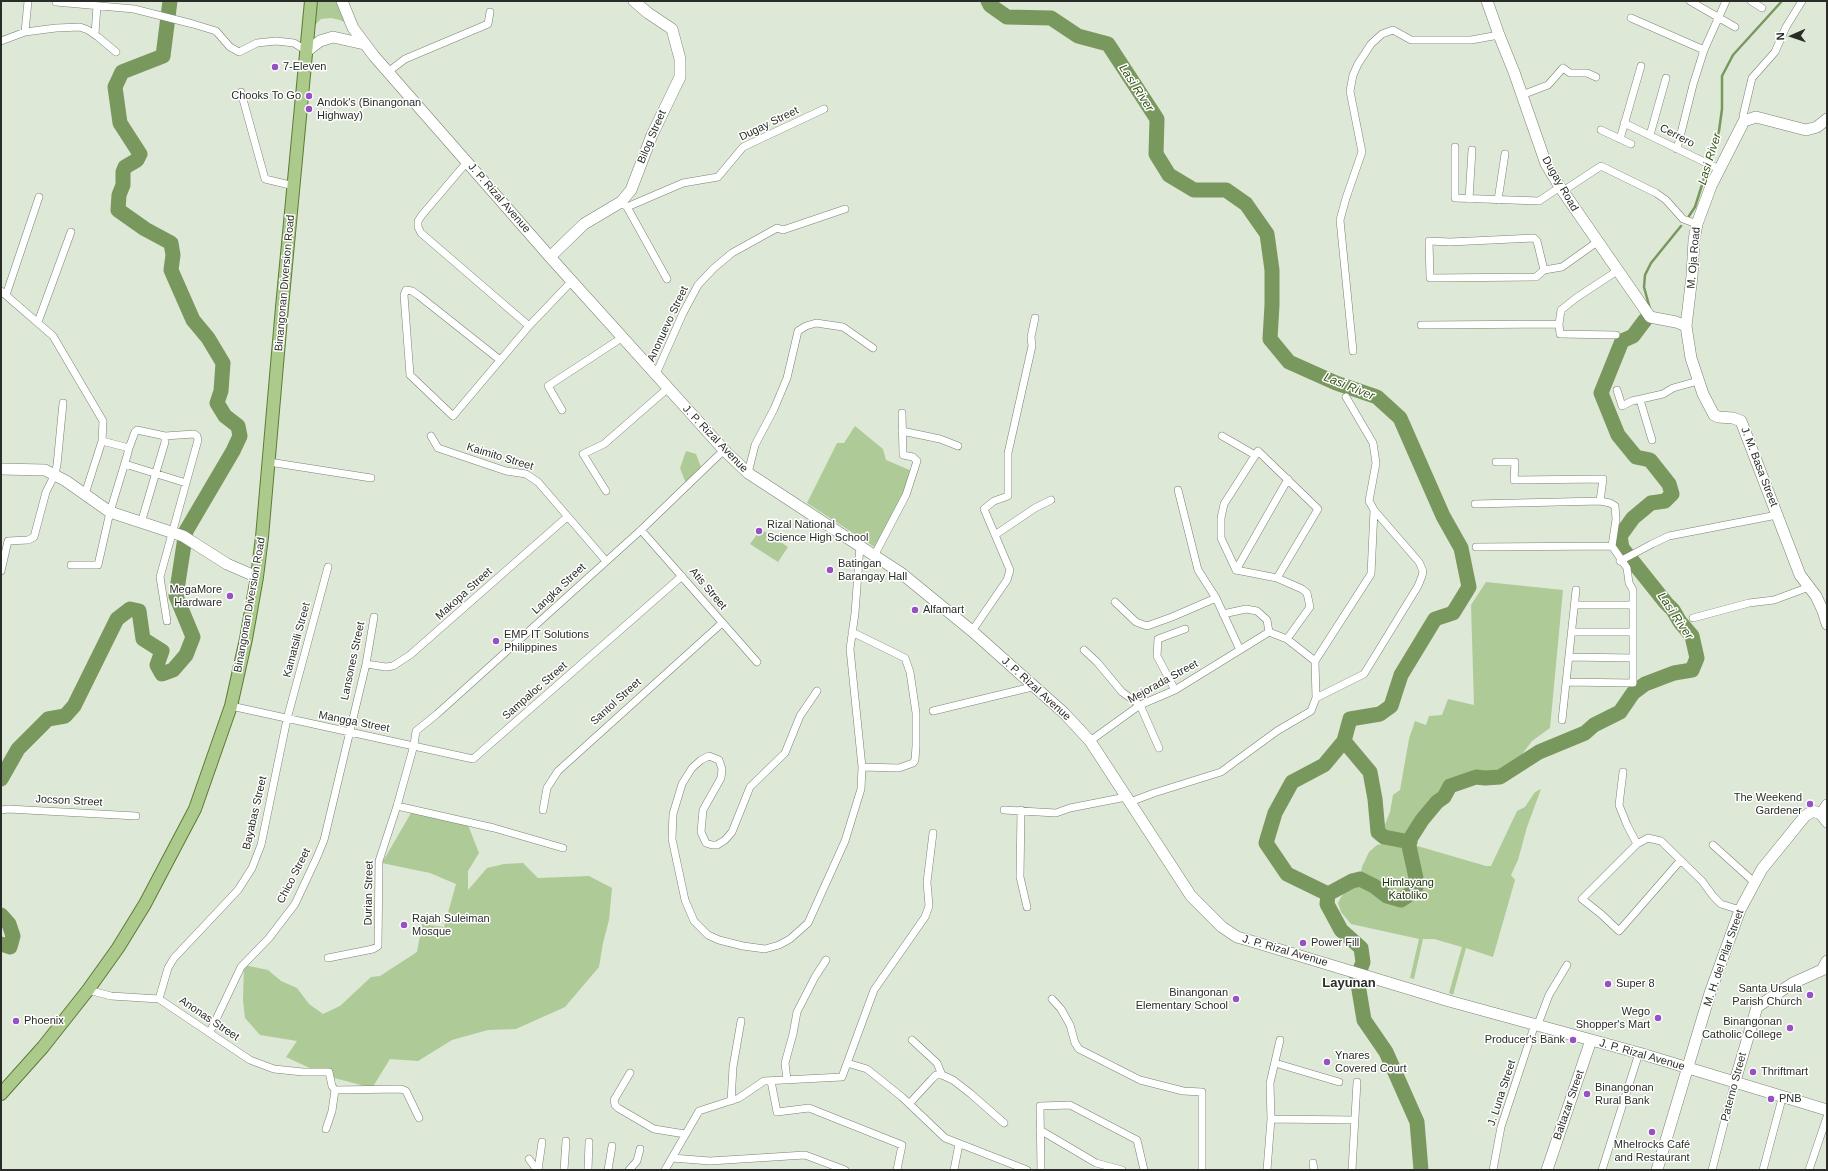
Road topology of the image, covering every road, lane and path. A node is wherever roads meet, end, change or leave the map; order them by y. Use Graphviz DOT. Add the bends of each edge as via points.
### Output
graph roads {
  1 [pos="28,1"];
  2 [pos="311,1"];
  3 [pos="342,1"];
  4 [pos="634,1"];
  5 [pos="1487,1"];
  6 [pos="1690,1"];
  7 [pos="1726,1"];
  8 [pos="1750,1"];
  9 [pos="1802,1"];
  10 [pos="56,2"];
  11 [pos="97,6"];
  12 [pos="1762,8"];
  13 [pos="490,12"];
  14 [pos="1718,17"];
  15 [pos="1631,18"];
  16 [pos="1735,27"];
  17 [pos="25,32"];
  18 [pos="95,34"];
  19 [pos="1498,35"];
  20 [pos="1,41"];
  21 [pos="364,44"];
  22 [pos="307,50"];
  23 [pos="1704,50"];
  24 [pos="116,52"];
  25 [pos="1641,66"];
  26 [pos="388,72"];
  27 [pos="1596,77"];
  28 [pos="1666,78"];
  29 [pos="241,92"];
  30 [pos="1522,95"];
  31 [pos="824,110"];
  32 [pos="1827,119"];
  33 [pos="1744,121"];
  34 [pos="1624,123"];
  35 [pos="1601,130"];
  36 [pos="1650,135"];
  37 [pos="1620,139"];
  38 [pos="1631,144"];
  39 [pos="1455,147"];
  40 [pos="1677,149"];
  41 [pos="1472,150"];
  42 [pos="1505,154"];
  43 [pos="467,162"];
  44 [pos="1719,169"];
  45 [pos="294,186"];
  46 [pos="1561,189"];
  47 [pos="39,197"];
  48 [pos="1469,199"];
  49 [pos="1498,200"];
  50 [pos="624,204"];
  51 [pos="845,209"];
  52 [pos="1697,224"];
  53 [pos="71,232"];
  54 [pos="1597,242"];
  55 [pos="550,257"];
  56 [pos="1544,270"];
  57 [pos="1617,271"];
  58 [pos="667,279"];
  59 [pos="572,282"];
  60 [pos="3,293"];
  61 [pos="1035,318"];
  62 [pos="38,322"];
  63 [pos="1559,324"];
  64 [pos="1421,325"];
  65 [pos="529,326"];
  66 [pos="1686,326"];
  67 [pos="1616,335"];
  68 [pos="623,337"];
  69 [pos="873,348"];
  70 [pos="1353,351"];
  71 [pos="500,360"];
  72 [pos="656,374"];
  73 [pos="1698,381"];
  74 [pos="668,389"];
  75 [pos="1617,390"];
  76 [pos="1346,397"];
  77 [pos="1640,400"];
  78 [pos="62,402"];
  79 [pos="562,410"];
  80 [pos="902,413"];
  81 [pos="902,431"];
  82 [pos="165,436"];
  83 [pos="431,436"];
  84 [pos="1222,436"];
  85 [pos="1652,440"];
  86 [pos="102,441"];
  87 [pos="958,446"];
  88 [pos="129,448"];
  89 [pos="724,450"];
  90 [pos="1255,455"];
  91 [pos="269,462"];
  92 [pos="1496,462"];
  93 [pos="125,464"];
  94 [pos="1,469"];
  95 [pos="748,473"];
  96 [pos="55,474"];
  97 [pos="155,474"];
  98 [pos="370,478"];
  99 [pos="1288,479"];
  100 [pos="186,483"];
  101 [pos="1178,490"];
  102 [pos="606,491"];
  103 [pos="85,494"];
  104 [pos="1051,500"];
  105 [pos="1600,501"];
  106 [pos="1475,504"];
  107 [pos="1374,510"];
  108 [pos="110,512"];
  109 [pos="1777,515"];
  110 [pos="567,517"];
  111 [pos="141,523"];
  112 [pos="641,530"];
  113 [pos="171,531"];
  114 [pos="995,535"];
  115 [pos="860,546"];
  116 [pos="1612,546"];
  117 [pos="1476,547"];
  118 [pos="874,556"];
  119 [pos="1622,560"];
  120 [pos="606,561"];
  121 [pos="71,565"];
  122 [pos="328,567"];
  123 [pos="1236,570"];
  124 [pos="1,571"];
  125 [pos="682,576"];
  126 [pos="257,577"];
  127 [pos="1277,578"];
  128 [pos="1809,587"];
  129 [pos="1576,590"];
  130 [pos="1216,598"];
  131 [pos="1115,602"];
  132 [pos="1633,604"];
  133 [pos="1574,605"];
  134 [pos="1223,614"];
  135 [pos="374,617"];
  136 [pos="1693,618"];
  137 [pos="167,621"];
  138 [pos="722,623"];
  139 [pos="1827,624"];
  140 [pos="1184,629"];
  141 [pos="972,631"];
  142 [pos="852,632"];
  143 [pos="1269,632"];
  144 [pos="1572,632"];
  145 [pos="1633,632"];
  146 [pos="1287,639"];
  147 [pos="1084,650"];
  148 [pos="1240,650"];
  149 [pos="1569,657"];
  150 [pos="1633,658"];
  151 [pos="1315,661"];
  152 [pos="757,662"];
  153 [pos="366,664"];
  154 [pos="1566,682"];
  155 [pos="1036,686"];
  156 [pos="1175,690"];
  157 [pos="817,691"];
  158 [pos="1316,698"];
  159 [pos="1140,705"];
  160 [pos="231,706"];
  161 [pos="933,711"];
  162 [pos="287,719"];
  163 [pos="1562,720"];
  164 [pos="349,733"];
  165 [pos="1090,742"];
  166 [pos="414,745"];
  167 [pos="1160,748"];
  168 [pos="473,759"];
  169 [pos="862,767"];
  170 [pos="1623,772"];
  171 [pos="1128,799"];
  172 [pos="397,806"];
  173 [pos="1,810"];
  174 [pos="543,810"];
  175 [pos="1004,810"];
  176 [pos="1021,810"];
  177 [pos="1822,813"];
  178 [pos="136,816"];
  179 [pos="933,833"];
  180 [pos="1638,844"];
  181 [pos="1713,845"];
  182 [pos="563,848"];
  183 [pos="1680,861"];
  184 [pos="1754,882"];
  185 [pos="1027,907"];
  186 [pos="1740,910"];
  187 [pos="328,958"];
  188 [pos="826,960"];
  189 [pos="1567,965"];
  190 [pos="1824,966"];
  191 [pos="88,990"];
  192 [pos="159,999"];
  193 [pos="1052,999"];
  194 [pos="741,1021"];
  195 [pos="1537,1024"];
  196 [pos="210,1032"];
  197 [pos="912,1040"];
  198 [pos="1280,1040"];
  199 [pos="1591,1040"];
  200 [pos="1639,1053"];
  201 [pos="847,1063"];
  202 [pos="1274,1064"];
  203 [pos="1688,1068"];
  204 [pos="630,1073"];
  205 [pos="942,1075"];
  206 [pos="787,1080"];
  207 [pos="771,1081"];
  208 [pos="1735,1081"];
  209 [pos="1339,1082"];
  210 [pos="1357,1082"];
  211 [pos="335,1090"];
  212 [pos="1,1094"];
  213 [pos="1783,1095"];
  214 [pos="731,1101"];
  215 [pos="909,1104"];
  216 [pos="1827,1110"];
  217 [pos="1827,1117"];
  218 [pos="419,1118"];
  219 [pos="1271,1119"];
  220 [pos="1355,1120"];
  221 [pos="1004,1123"];
  222 [pos="326,1129"];
  223 [pos="1040,1130"];
  224 [pos="685,1134"];
  225 [pos="566,1141"];
  226 [pos="542,1142"];
  227 [pos="590,1142"];
  228 [pos="958,1144"];
  229 [pos="612,1146"];
  230 [pos="640,1149"];
  231 [pos="672,1158"];
  232 [pos="529,1159"];
  233 [pos="538,1170"];
  234 [pos="564,1170"];
  235 [pos="588,1170"];
  236 [pos="608,1170"];
  237 [pos="630,1170"];
  238 [pos="665,1170"];
  239 [pos="845,1170"];
  240 [pos="897,1170"];
  241 [pos="954,1170"];
  242 [pos="1027,1170"];
  243 [pos="1041,1170"];
  244 [pos="1122,1170"];
  245 [pos="1144,1170"];
  246 [pos="1202,1170"];
  247 [pos="1267,1170"];
  248 [pos="1352,1170"];
  249 [pos="1493,1170"];
  250 [pos="1547,1170"];
  251 [pos="1602,1170"];
  252 [pos="1657,1170"];
  253 [pos="1712,1170"];
  254 [pos="1764,1170"];
  255 [pos="1809,1170"];
  1 -- 17 [label="street"];
  2 -- 22 [label="main road, Binangonan Diversion Road"];
  3 -- 21 [label="street, J. P. Rizal Avenue" via="353,28"];
  4 -- 50 [label="street, Bilog Street" via="672,29 680,59 680,77 652,135"];
  5 -- 19 [label="street, Dugay Road"];
  6 -- 14 [label="street"];
  7 -- 14 [label="street"];
  8 -- 12 [label="street"];
  9 -- 33 [label="street" via="1775,52 1752,78"];
  10 -- 11 [label="street"];
  11 -- 18 [label="street"];
  11 -- 22 [label="street" via="134,9 207,28 216,31 238,52 257,43 276,41 294,43"];
  13 -- 26 [label="street" via="488,24 405,59"];
  14 -- 16 [label="street"];
  14 -- 23 [label="street"];
  15 -- 23 [label="street"];
  17 -- 18 [label="street" via="71,27"];
  17 -- 20 [label="street"];
  18 -- 24 [label="street"];
  19 -- 30 [label="street, Dugay Road"];
  19 -- 70 [label="street" via="1471,40 1411,40 1394,30 1382,34 1371,44 1358,64 1350,91 1362,152 1340,220"];
  21 -- 22 [label="street" via="333,37 320,41"];
  21 -- 26 [label="street, J. P. Rizal Avenue"];
  22 -- 45 [label="main road, Binangonan Diversion Road"];
  23 -- 40 [label="street"];
  25 -- 34 [label="street"];
  26 -- 43 [label="street, J. P. Rizal Avenue"];
  27 -- 30 [label="street" via="1588,73 1570,72 1563,68 1548,85"];
  28 -- 36 [label="street"];
  29 -- 45 [label="street" via="266,179"];
  30 -- 46 [label="street, Dugay Road" via="1546,164"];
  31 -- 50 [label="street, Dugay Street" via="743,147 718,176 683,183"];
  32 -- 33 [label="street" via="1817,128 1806,130 1756,117"];
  33 -- 44 [label="street, M. Oja Road"];
  34 -- 36 [label="street, Cerrero"];
  34 -- 37 [label="street"];
  35 -- 37 [label="street"];
  36 -- 40 [label="street, Cerrero"];
  37 -- 38 [label="street"];
  39 -- 48 [label="street" via="1454,198"];
  40 -- 44 [label="street, Cerrero"];
  41 -- 48 [label="street"];
  42 -- 49 [label="street"];
  43 -- 55 [label="street, J. P. Rizal Avenue"];
  43 -- 65 [label="street" via="422,215 418,227 421,233"];
  44 -- 52 [label="street, M. Oja Road"];
  45 -- 91 [label="main road, Binangonan Diversion Road"];
  46 -- 49 [label="street" via="1539,200"];
  46 -- 52 [label="street" via="1601,166 1656,193 1683,218"];
  46 -- 54 [label="street, Dugay Road"];
  47 -- 60 [label="street"];
  48 -- 49 [label="street"];
  50 -- 55 [label="street, Bilog Street" via="584,224"];
  50 -- 58 [label="street"];
  51 -- 72 [label="street, Anonuevo Street" via="783,230 777,228 732,253 714,268 698,286 683,313"];
  52 -- 66 [label="street, M. Oja Road"];
  53 -- 62 [label="street"];
  54 -- 56 [label="street" via="1562,267"];
  54 -- 57 [label="street, Dugay Road"];
  55 -- 59 [label="street, J. P. Rizal Avenue"];
  56 -- 56 [label="street" via="1534,238 1429,241 1430,278 1536,277"];
  57 -- 63 [label="street" via="1560,310"];
  57 -- 66 [label="street, Dugay Road" via="1649,316"];
  59 -- 65 [label="street"];
  59 -- 68 [label="street, J. P. Rizal Avenue"];
  60 -- 62 [label="street"];
  61 -- 114 [label="street" via="1032,346 1008,453 1008,496 994,501 984,509"];
  62 -- 86 [label="street" via="52,336 100,416 104,425"];
  63 -- 64 [label="street"];
  63 -- 67 [label="street" via="1560,334"];
  65 -- 71 [label="street"];
  66 -- 73 [label="street, J. M. Basa Street"];
  68 -- 72 [label="street, J. P. Rizal Avenue"];
  68 -- 79 [label="street" via="548,386"];
  69 -- 95 [label="street" via="843,327 816,323 798,331 787,378 755,445"];
  71 -- 71 [label="street" via="453,416 410,375 404,295 406,290 418,295"];
  72 -- 74 [label="street, J. P. Rizal Avenue"];
  73 -- 77 [label="street"];
  73 -- 109 [label="street, J. M. Basa Street" via="1714,415 1741,421"];
  74 -- 89 [label="street, J. P. Rizal Avenue"];
  74 -- 102 [label="street" via="604,444 583,454"];
  75 -- 77 [label="street" via="1622,406"];
  76 -- 107 [label="street" via="1373,443 1376,463 1369,501"];
  77 -- 85 [label="street"];
  78 -- 96 [label="street"];
  80 -- 81 [label="street"];
  81 -- 87 [label="street" via="940,439"];
  81 -- 118 [label="street" via="904,455 917,461 906,495"];
  82 -- 88 [label="street" via="137,430"];
  82 -- 97 [label="street"];
  82 -- 100 [label="street" via="197,436"];
  83 -- 110 [label="street, Kaimito Street" via="438,448 506,472 526,474 533,478"];
  84 -- 90 [label="street"];
  86 -- 88 [label="street"];
  86 -- 103 [label="street"];
  88 -- 93 [label="street"];
  89 -- 95 [label="street, J. P. Rizal Avenue"];
  89 -- 112 [label="street, Langka Street"];
  90 -- 99 [label="street" via="1258,451"];
  90 -- 123 [label="street" via="1224,504 1221,518 1221,538"];
  91 -- 98 [label="street"];
  91 -- 126 [label="main road, Binangonan Diversion Road"];
  92 -- 105 [label="street" via="1515,462 1514,480 1603,479"];
  93 -- 97 [label="street"];
  93 -- 108 [label="street"];
  94 -- 96 [label="street" via="40,469"];
  95 -- 115 [label="street, J. P. Rizal Avenue"];
  96 -- 103 [label="street"];
  96 -- 124 [label="street" via="46,492 34,537 28,540 8,541"];
  97 -- 100 [label="street"];
  97 -- 111 [label="street"];
  99 -- 123 [label="street"];
  99 -- 127 [label="street" via="1318,509"];
  100 -- 113 [label="street"];
  101 -- 130 [label="street" via="1198,570"];
  103 -- 108 [label="street"];
  104 -- 114 [label="street"];
  105 -- 106 [label="street"];
  105 -- 116 [label="street" via="1615,506"];
  107 -- 151 [label="street" via="1371,574"];
  107 -- 158 [label="street" via="1419,562 1423,571 1422,576 1364,674"];
  108 -- 111 [label="street"];
  108 -- 121 [label="street" via="98,565"];
  109 -- 119 [label="street" via="1670,536"];
  109 -- 128 [label="street, J. M. Basa Street" via="1800,574"];
  110 -- 120 [label="street, Kaimito Street"];
  110 -- 153 [label="street, Makopa Street" via="410,655 393,666"];
  111 -- 113 [label="street"];
  112 -- 120 [label="street, Langka Street"];
  112 -- 125 [label="street, Atis Street"];
  113 -- 126 [label="street" via="186,537 227,564"];
  113 -- 137 [label="street" via="160,577"];
  114 -- 141 [label="street" via="1010,570 1007,580"];
  115 -- 118 [label="street, J. P. Rizal Avenue"];
  115 -- 142 [label="street"];
  116 -- 117 [label="street"];
  116 -- 119 [label="street"];
  118 -- 141 [label="street, J. P. Rizal Avenue" via="901,573"];
  119 -- 132 [label="street" via="1633,590"];
  120 -- 166 [label="street, Langka Street" via="416,731"];
  122 -- 162 [label="street, Kamatsili Street"];
  123 -- 127 [label="street"];
  125 -- 138 [label="street, Atis Street"];
  125 -- 168 [label="street, Sampaloc Street"];
  126 -- 160 [label="main road, Binangonan Diversion Road"];
  127 -- 146 [label="street" via="1302,589 1306,593 1310,608"];
  128 -- 136 [label="street" via="1774,600 1749,603"];
  128 -- 139 [label="street, J. M. Basa Street" via="1823,611"];
  129 -- 133 [label="street"];
  130 -- 131 [label="street" via="1147,626 1136,622"];
  130 -- 134 [label="street"];
  132 -- 133 [label="street"];
  132 -- 145 [label="street"];
  133 -- 144 [label="street"];
  134 -- 143 [label="street" via="1246,609 1257,611 1266,620"];
  134 -- 148 [label="street"];
  135 -- 153 [label="street, Lansones Street"];
  138 -- 152 [label="street, Atis Street"];
  138 -- 174 [label="street, Santol Street" via="558,771 547,788"];
  140 -- 156 [label="street" via="1158,639 1156,656"];
  141 -- 155 [label="street, J. P. Rizal Avenue"];
  142 -- 169 [label="street" via="850,649"];
  142 -- 169 [label="street" via="905,658 910,672 916,713 913,763 899,768"];
  143 -- 146 [label="street"];
  143 -- 148 [label="street, Mejorada Street"];
  144 -- 145 [label="street"];
  144 -- 149 [label="street"];
  145 -- 150 [label="street"];
  146 -- 151 [label="street"];
  147 -- 159 [label="street" via="1122,692"];
  148 -- 156 [label="street, Mejorada Street"];
  149 -- 150 [label="street"];
  149 -- 154 [label="street"];
  150 -- 154 [label="street" via="1633,683"];
  151 -- 158 [label="street"];
  153 -- 164 [label="street, Lansones Street"];
  154 -- 163 [label="street"];
  155 -- 161 [label="street"];
  155 -- 165 [label="street, J. P. Rizal Avenue"];
  156 -- 159 [label="street, Mejorada Street"];
  157 -- 169 [label="street" via="800,716 785,753 750,787 732,832 725,840 717,845 706,843 701,832 703,810 721,778 722,769 718,760 709,756 701,760 692,768 682,784 673,814 672,839 685,900 694,920 708,935 743,946 765,948 790,939 808,924 845,841 861,789"];
  158 -- 171 [label="street" via="1311,711 1277,731 1221,772"];
  159 -- 165 [label="street, Mejorada Street"];
  159 -- 167 [label="street"];
  160 -- 162 [label="street, Mangga Street"];
  160 -- 191 [label="main road, Binangonan Diversion Road" via="203,790 185,830 132,925"];
  162 -- 164 [label="street, Mangga Street"];
  162 -- 192 [label="street, Bayabas Street" via="261,844 252,868 238,890 174,958 168,968"];
  164 -- 166 [label="street, Mangga Street"];
  164 -- 196 [label="street, Chico Street" via="324,840 308,878 295,904 269,938 241,968"];
  165 -- 171 [label="street, J. P. Rizal Avenue"];
  166 -- 168 [label="street, Mangga Street"];
  166 -- 172 [label="street, Durian Street"];
  170 -- 180 [label="street" via="1619,805"];
  171 -- 176 [label="street" via="1070,808 1056,813"];
  171 -- 195 [label="street, J. P. Rizal Avenue" via="1191,896 1222,927 1244,939 1449,1001"];
  172 -- 182 [label="street" via="494,828"];
  172 -- 187 [label="street, Durian Street" via="379,861 378,946"];
  173 -- 178 [label="street, Jocson Street"];
  175 -- 176 [label="street"];
  176 -- 185 [label="street" via="1019,871"];
  177 -- 184 [label="street, M. H. del Pilar Street" via="1805,816"];
  179 -- 201 [label="street" via="927,882 929,906 925,917 874,990"];
  180 -- 183 [label="street" via="1648,838 1661,841"];
  180 -- 183 [label="street" via="1582,899 1619,931"];
  181 -- 184 [label="street"];
  183 -- 186 [label="street" via="1702,881 1721,904"];
  184 -- 186 [label="street, M. H. del Pilar Street"];
  186 -- 203 [label="street, M. H. del Pilar Street" via="1710,993"];
  188 -- 206 [label="street" via="797,1012 786,1063"];
  189 -- 195 [label="street, J. Luna Street" via="1549,995"];
  190 -- 208 [label="street, Paterno Street" via="1757,1007"];
  191 -- 192 [label="street" via="111,996"];
  191 -- 212 [label="main road, Binangonan Diversion Road" via="43,1047"];
  192 -- 196 [label="street, Anonas Street" via="197,1026"];
  193 -- 246 [label="street" via="1070,1025 1079,1049 1140,1080 1183,1091 1202,1092"];
  194 -- 214 [label="street" via="733,1067"];
  195 -- 199 [label="street, J. P. Rizal Avenue"];
  195 -- 249 [label="street, J. Luna Street" via="1501,1127"];
  196 -- 211 [label="street, Anonas Street" via="250,1060 274,1069 329,1072"];
  197 -- 205 [label="street" via="937,1063"];
  198 -- 202 [label="street"];
  199 -- 200 [label="street, J. P. Rizal Avenue"];
  199 -- 250 [label="street, Baltazar Street"];
  200 -- 203 [label="street, J. P. Rizal Avenue"];
  200 -- 251 [label="street"];
  201 -- 206 [label="street" via="842,1077"];
  201 -- 215 [label="street" via="866,1069"];
  202 -- 209 [label="street"];
  202 -- 219 [label="street" via="1270,1084"];
  203 -- 208 [label="street, J. P. Rizal Avenue"];
  203 -- 252 [label="street, M. H. del Pilar Street"];
  204 -- 224 [label="street" via="614,1100 615,1105 654,1129"];
  205 -- 215 [label="street" via="936,1075"];
  205 -- 221 [label="street" via="965,1089"];
  206 -- 207 [label="street"];
  207 -- 214 [label="street" via="764,1081"];
  207 -- 240 [label="street" via="777,1112 809,1108 902,1145"];
  208 -- 213 [label="street, J. P. Rizal Avenue"];
  208 -- 253 [label="street, Paterno Street"];
  210 -- 220 [label="street"];
  211 -- 218 [label="street" via="401,1089 406,1091"];
  211 -- 222 [label="street"];
  213 -- 216 [label="street, J. P. Rizal Avenue"];
  213 -- 254 [label="street"];
  214 -- 224 [label="street" via="699,1111"];
  215 -- 228 [label="street" via="945,1138"];
  217 -- 255 [label="street"];
  219 -- 220 [label="street"];
  219 -- 247 [label="street"];
  220 -- 248 [label="street"];
  223 -- 243 [label="street"];
  223 -- 244 [label="street" via="1096,1163"];
  223 -- 245 [label="street" via="1040,1106 1070,1106 1137,1140"];
  224 -- 231 [label="street"];
  225 -- 234 [label="street"];
  226 -- 233 [label="street"];
  227 -- 235 [label="street"];
  228 -- 241 [label="street"];
  228 -- 242 [label="street"];
  229 -- 236 [label="street"];
  230 -- 237 [label="street" via="637,1161"];
  231 -- 238 [label="street"];
  231 -- 239 [label="street" via="710,1161 805,1155"];
  232 -- 233 [label="street"];
}
